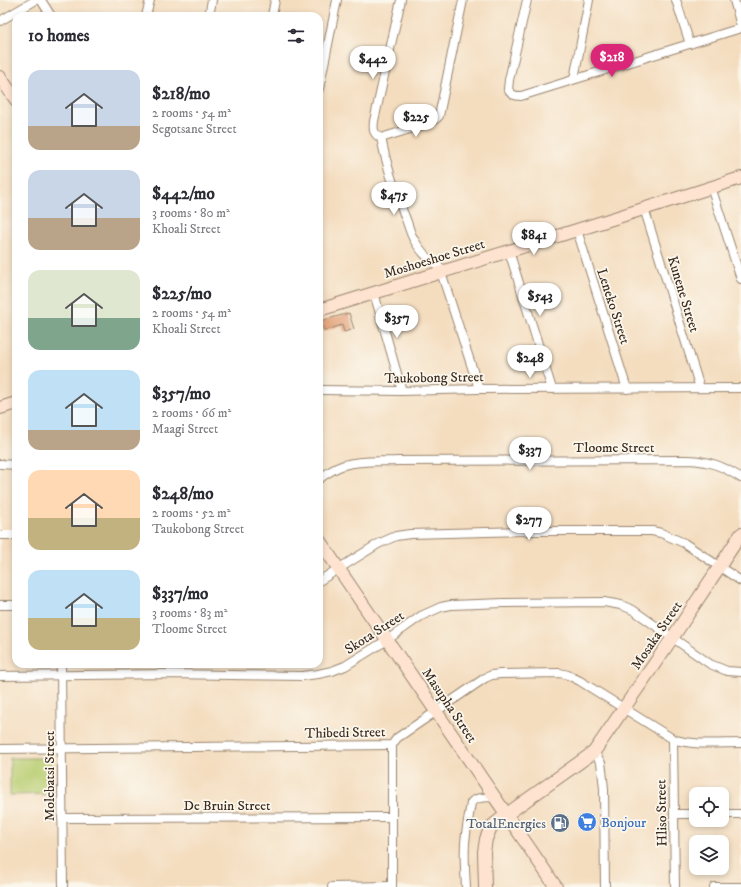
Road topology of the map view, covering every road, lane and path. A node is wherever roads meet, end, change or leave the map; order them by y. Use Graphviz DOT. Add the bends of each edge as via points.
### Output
graph roads {
  1 [pos="36,0"];
  2 [pos="40,0"];
  3 [pos="150,0"];
  4 [pos="212,0"];
  5 [pos="275,0"];
  6 [pos="337,0"];
  7 [pos="401,0"];
  8 [pos="463,0"];
  9 [pos="527,0"];
  10 [pos="590,0"];
  11 [pos="676,0"];
  12 [pos="734,0"];
  13 [pos="15,12"];
  14 [pos="48,12"];
  15 [pos="147,12"];
  16 [pos="210,12"];
  17 [pos="273,12"];
  18 [pos="12,14"];
  19 [pos="0,21"];
  20 [pos="741,27"];
  21 [pos="690,44"];
  22 [pos="323,69"];
  23 [pos="0,77"];
  24 [pos="574,79"];
  25 [pos="12,94"];
  26 [pos="381,138"];
  27 [pos="741,178"];
  28 [pos="711,187"];
  29 [pos="644,208"];
  30 [pos="577,230"];
  31 [pos="509,251"];
  32 [pos="443,271"];
  33 [pos="741,279"];
  34 [pos="374,293"];
  35 [pos="323,309"];
  36 [pos="700,388"];
  37 [pos="741,388"];
  38 [pos="478,389"];
  39 [pos="552,389"];
  40 [pos="627,389"];
  41 [pos="323,390"];
  42 [pos="402,391"];
  43 [pos="12,404"];
  44 [pos="0,408"];
  45 [pos="0,464"];
  46 [pos="12,465"];
  47 [pos="323,476"];
  48 [pos="741,478"];
  49 [pos="741,534"];
  50 [pos="0,535"];
  51 [pos="12,535"];
  52 [pos="323,546"];
  53 [pos="720,566"];
  54 [pos="339,569"];
  55 [pos="323,579"];
  56 [pos="741,581"];
  57 [pos="0,605"];
  58 [pos="12,605"];
  59 [pos="673,637"];
  60 [pos="387,640"];
  61 [pos="61,668"];
  62 [pos="741,672"];
  63 [pos="62,675"];
  64 [pos="0,676"];
  65 [pos="624,708"];
  66 [pos="437,712"];
  67 [pos="673,739"];
  68 [pos="741,743"];
  69 [pos="392,745"];
  70 [pos="62,748"];
  71 [pos="0,749"];
  72 [pos="594,752"];
  73 [pos="494,797"];
  74 [pos="507,814"];
  75 [pos="674,814"];
  76 [pos="689,814"];
  77 [pos="729,814"];
  78 [pos="741,814"];
  79 [pos="392,817"];
  80 [pos="62,818"];
  81 [pos="62,887"];
  82 [pos="332,887"];
  83 [pos="392,887"];
  84 [pos="466,887"];
  85 [pos="485,887"];
  86 [pos="556,887"];
  87 [pos="605,887"];
  88 [pos="675,887"];
  89 [pos="714,887"];
  90 [pos="741,887"];
  1 -- 13 [label="street"];
  2 -- 14 [label="street"];
  3 -- 15 [label="street"];
  4 -- 16 [label="street"];
  5 -- 17 [label="street"];
  6 -- 22 [label="street"];
  7 -- 26 [label="street" via="374,121 373,130"];
  8 -- 26 [label="street" via="438,118"];
  9 -- 24 [label="street" via="509,80 510,93 521,96"];
  10 -- 24 [label="street"];
  11 -- 21 [label="street"];
  12 -- 20 [label="street"];
  18 -- 19 [label="street"];
  20 -- 21 [label="street"];
  21 -- 24 [label="street"];
  23 -- 25 [label="street"];
  26 -- 32 [label="street" via="384,155 413,237"];
  27 -- 28 [label="street, Moshoeshoe Street"];
  28 -- 29 [label="street, Moshoeshoe Street"];
  28 -- 33 [label="street"];
  29 -- 30 [label="street, Moshoeshoe Street"];
  29 -- 36 [label="street, Kunene Street"];
  30 -- 31 [label="street, Moshoeshoe Street"];
  30 -- 40 [label="street, Leneko Street"];
  31 -- 32 [label="street, Moshoeshoe Street"];
  31 -- 39 [label="street"];
  32 -- 34 [label="street, Moshoeshoe Street"];
  32 -- 38 [label="street"];
  34 -- 35 [label="street, Moshoeshoe Street"];
  34 -- 42 [label="street"];
  36 -- 37 [label="street, Taukobong Street"];
  36 -- 40 [label="street, Taukobong Street"];
  38 -- 39 [label="street, Taukobong Street"];
  38 -- 42 [label="street, Taukobong Street"];
  39 -- 40 [label="street, Taukobong Street"];
  41 -- 42 [label="street, Taukobong Street"];
  43 -- 44 [label="street"];
  45 -- 46 [label="street"];
  47 -- 48 [label="street, Tloome Street" via="356,462 698,460 715,464"];
  49 -- 53 [label="street, Mosaka Street"];
  50 -- 51 [label="street"];
  52 -- 54 [label="street, Masupha Street"];
  53 -- 54 [label="street" via="684,543 661,533 536,531 396,536 378,544"];
  53 -- 56 [label="street"];
  53 -- 59 [label="street, Mosaka Street"];
  54 -- 55 [label="street"];
  54 -- 60 [label="street, Masupha Street"];
  57 -- 58 [label="street"];
  59 -- 60 [label="street, Skota Street" via="633,610 612,603 504,603 441,607 421,616"];
  59 -- 62 [label="street, Skota Street" via="710,664 727,671"];
  59 -- 65 [label="street, Mosaka Street"];
  60 -- 63 [label="street, Skota Street" via="345,666 302,676"];
  60 -- 66 [label="street, Masupha Street"];
  61 -- 63 [label="street, Molebatsi Street"];
  63 -- 64 [label="street, Skota Street"];
  63 -- 70 [label="street, Molebatsi Street"];
  65 -- 66 [label="street, Thibedi Street" via="568,675 500,674 486,678"];
  65 -- 67 [label="street, Thibedi Street"];
  65 -- 72 [label="street, Mosaka Street"];
  66 -- 69 [label="street, Thibedi Street" via="398,738"];
  66 -- 73 [label="street, Masupha Street"];
  67 -- 68 [label="street" via="686,742"];
  67 -- 75 [label="street, Hliso Street"];
  69 -- 70 [label="street, Thibedi Street"];
  69 -- 79 [label="street"];
  70 -- 71 [label="street, Thibedi Street"];
  70 -- 80 [label="street, Molebatsi Street"];
  72 -- 74 [label="street, Mosaka Street"];
  72 -- 87 [label="street" via="601,763 604,789"];
  73 -- 74 [label="street, Masupha Street"];
  73 -- 84 [label="street" via="476,799 471,803 465,844"];
  74 -- 85 [label="street, Mosaka Street" via="491,827 486,839"];
  74 -- 86 [label="street, Masupha Street"];
  75 -- 76 [label="street"];
  75 -- 88 [label="street, Hliso Street"];
  77 -- 78 [label="street"];
  79 -- 80 [label="street, De Bruin Street"];
  79 -- 83 [label="street"];
  80 -- 81 [label="street, Molebatsi Street"];
  82 -- 83 [label="street"];
  89 -- 90 [label="street"];
}
